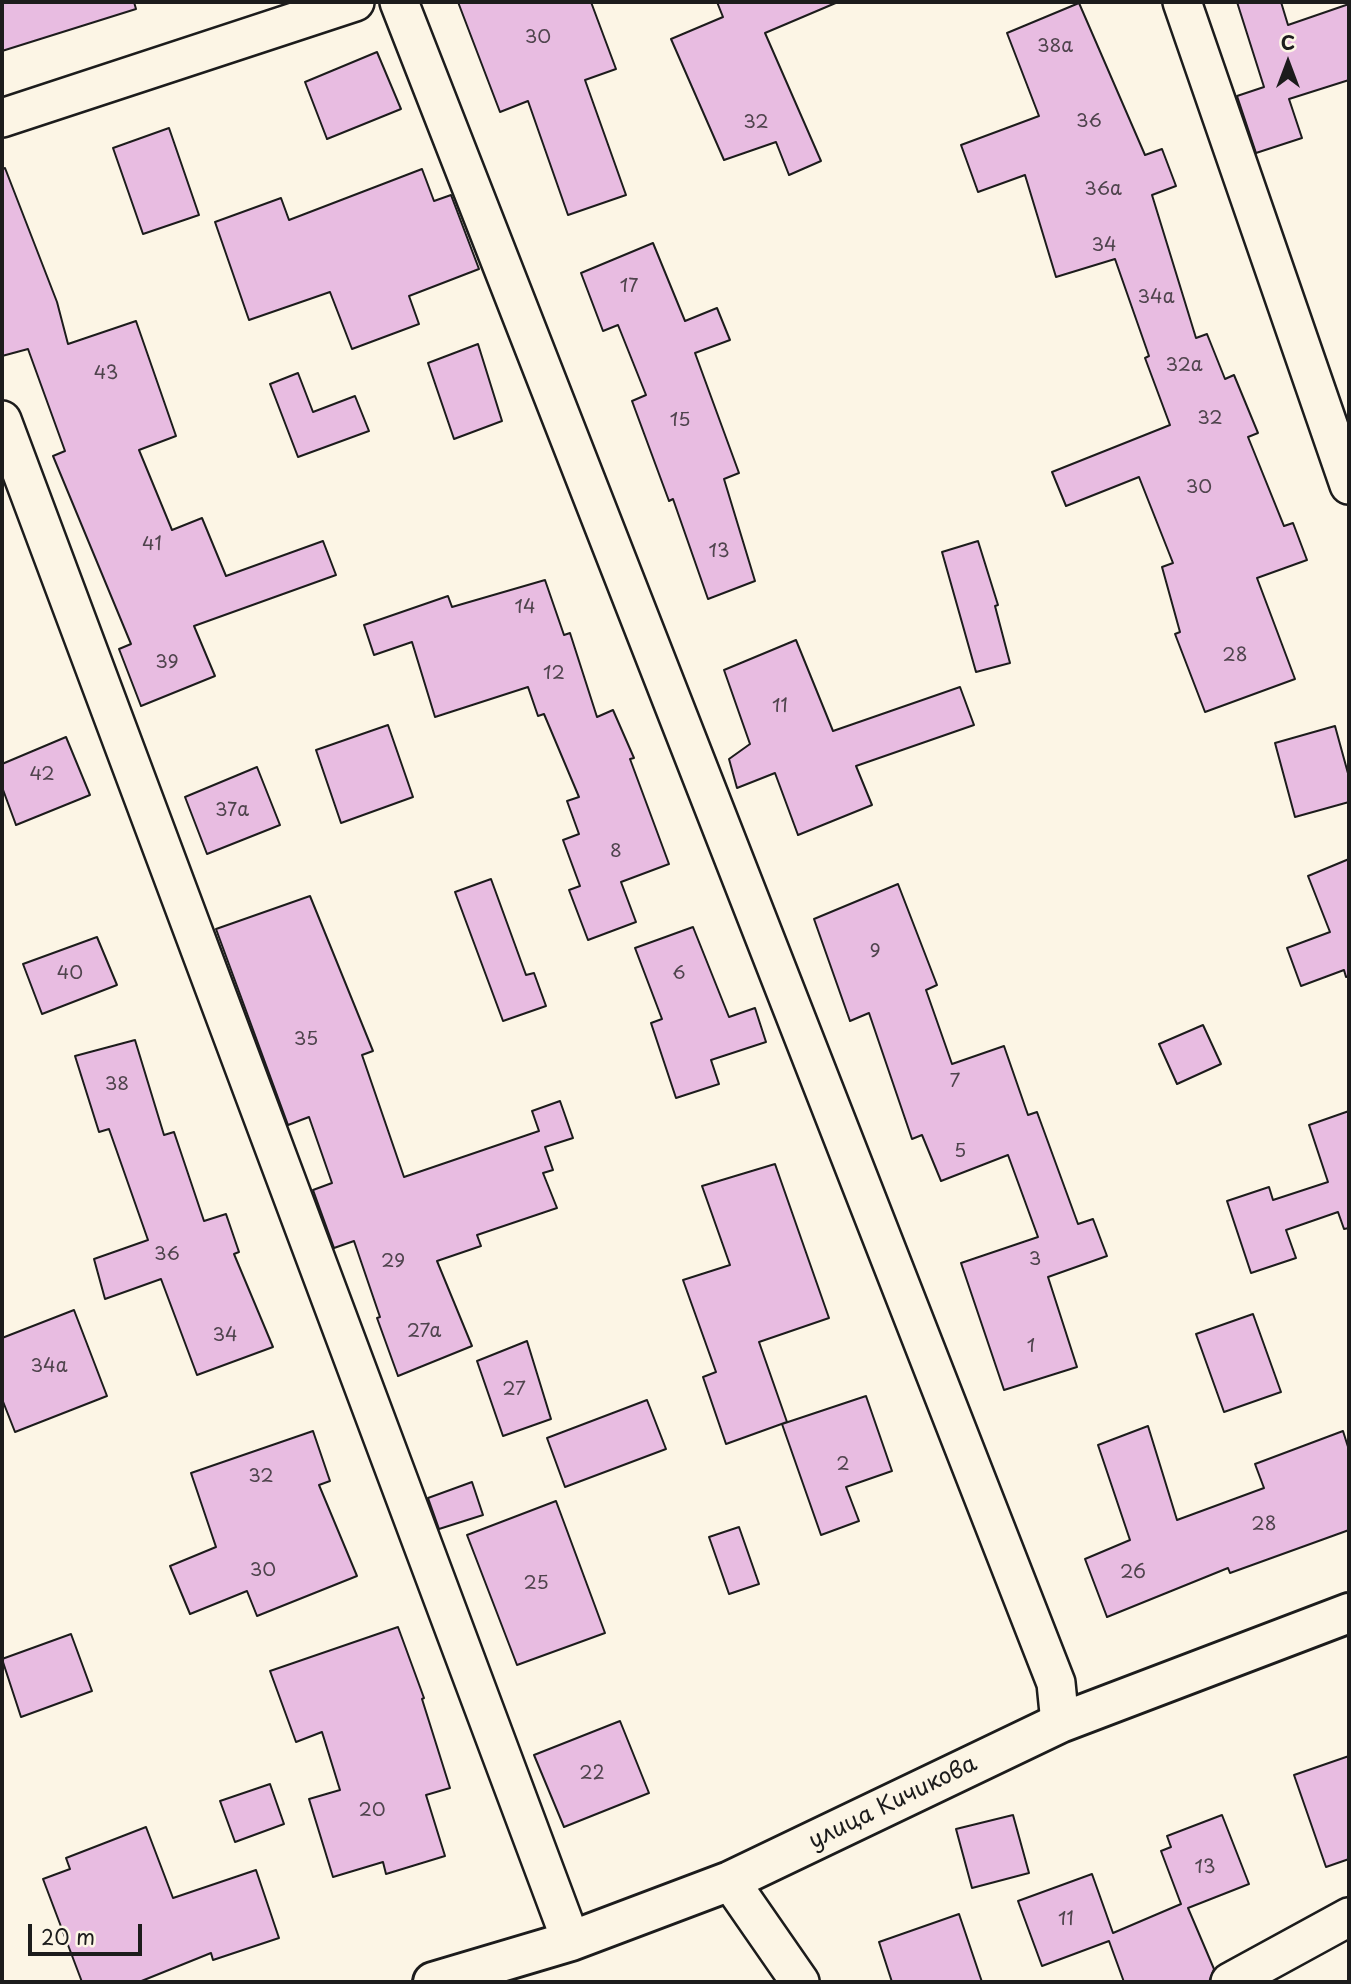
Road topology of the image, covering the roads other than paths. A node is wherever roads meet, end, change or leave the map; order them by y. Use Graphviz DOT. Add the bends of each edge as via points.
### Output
graph roads {
  1 [pos="355,2"];
  2 [pos="399,2"];
  3 [pos="1182,2"];
  4 [pos="2,118"];
  5 [pos="2,420"];
  6 [pos="1349,485"];
  7 [pos="1349,1613"];
  8 [pos="1060,1723"];
  9 [pos="730,1881"];
  10 [pos="1349,1917"];
  11 [pos="571,1941"];
  12 [pos="433,1982"];
  13 [pos="800,1982"];
  14 [pos="1230,1982"];
  1 -- 4 [label="street"];
  2 -- 8 [label="street" via="1056,1683"];
  3 -- 6 [label="street"];
  5 -- 11 [label="street"];
  7 -- 8 [label="street, улица Кичикова"];
  8 -- 9 [label="street, улица Кичикова"];
  9 -- 11 [label="street, улица Кичикова"];
  9 -- 13 [label="street"];
  10 -- 14 [label="street"];
  11 -- 12 [label="street, улица Кичикова"];
}
